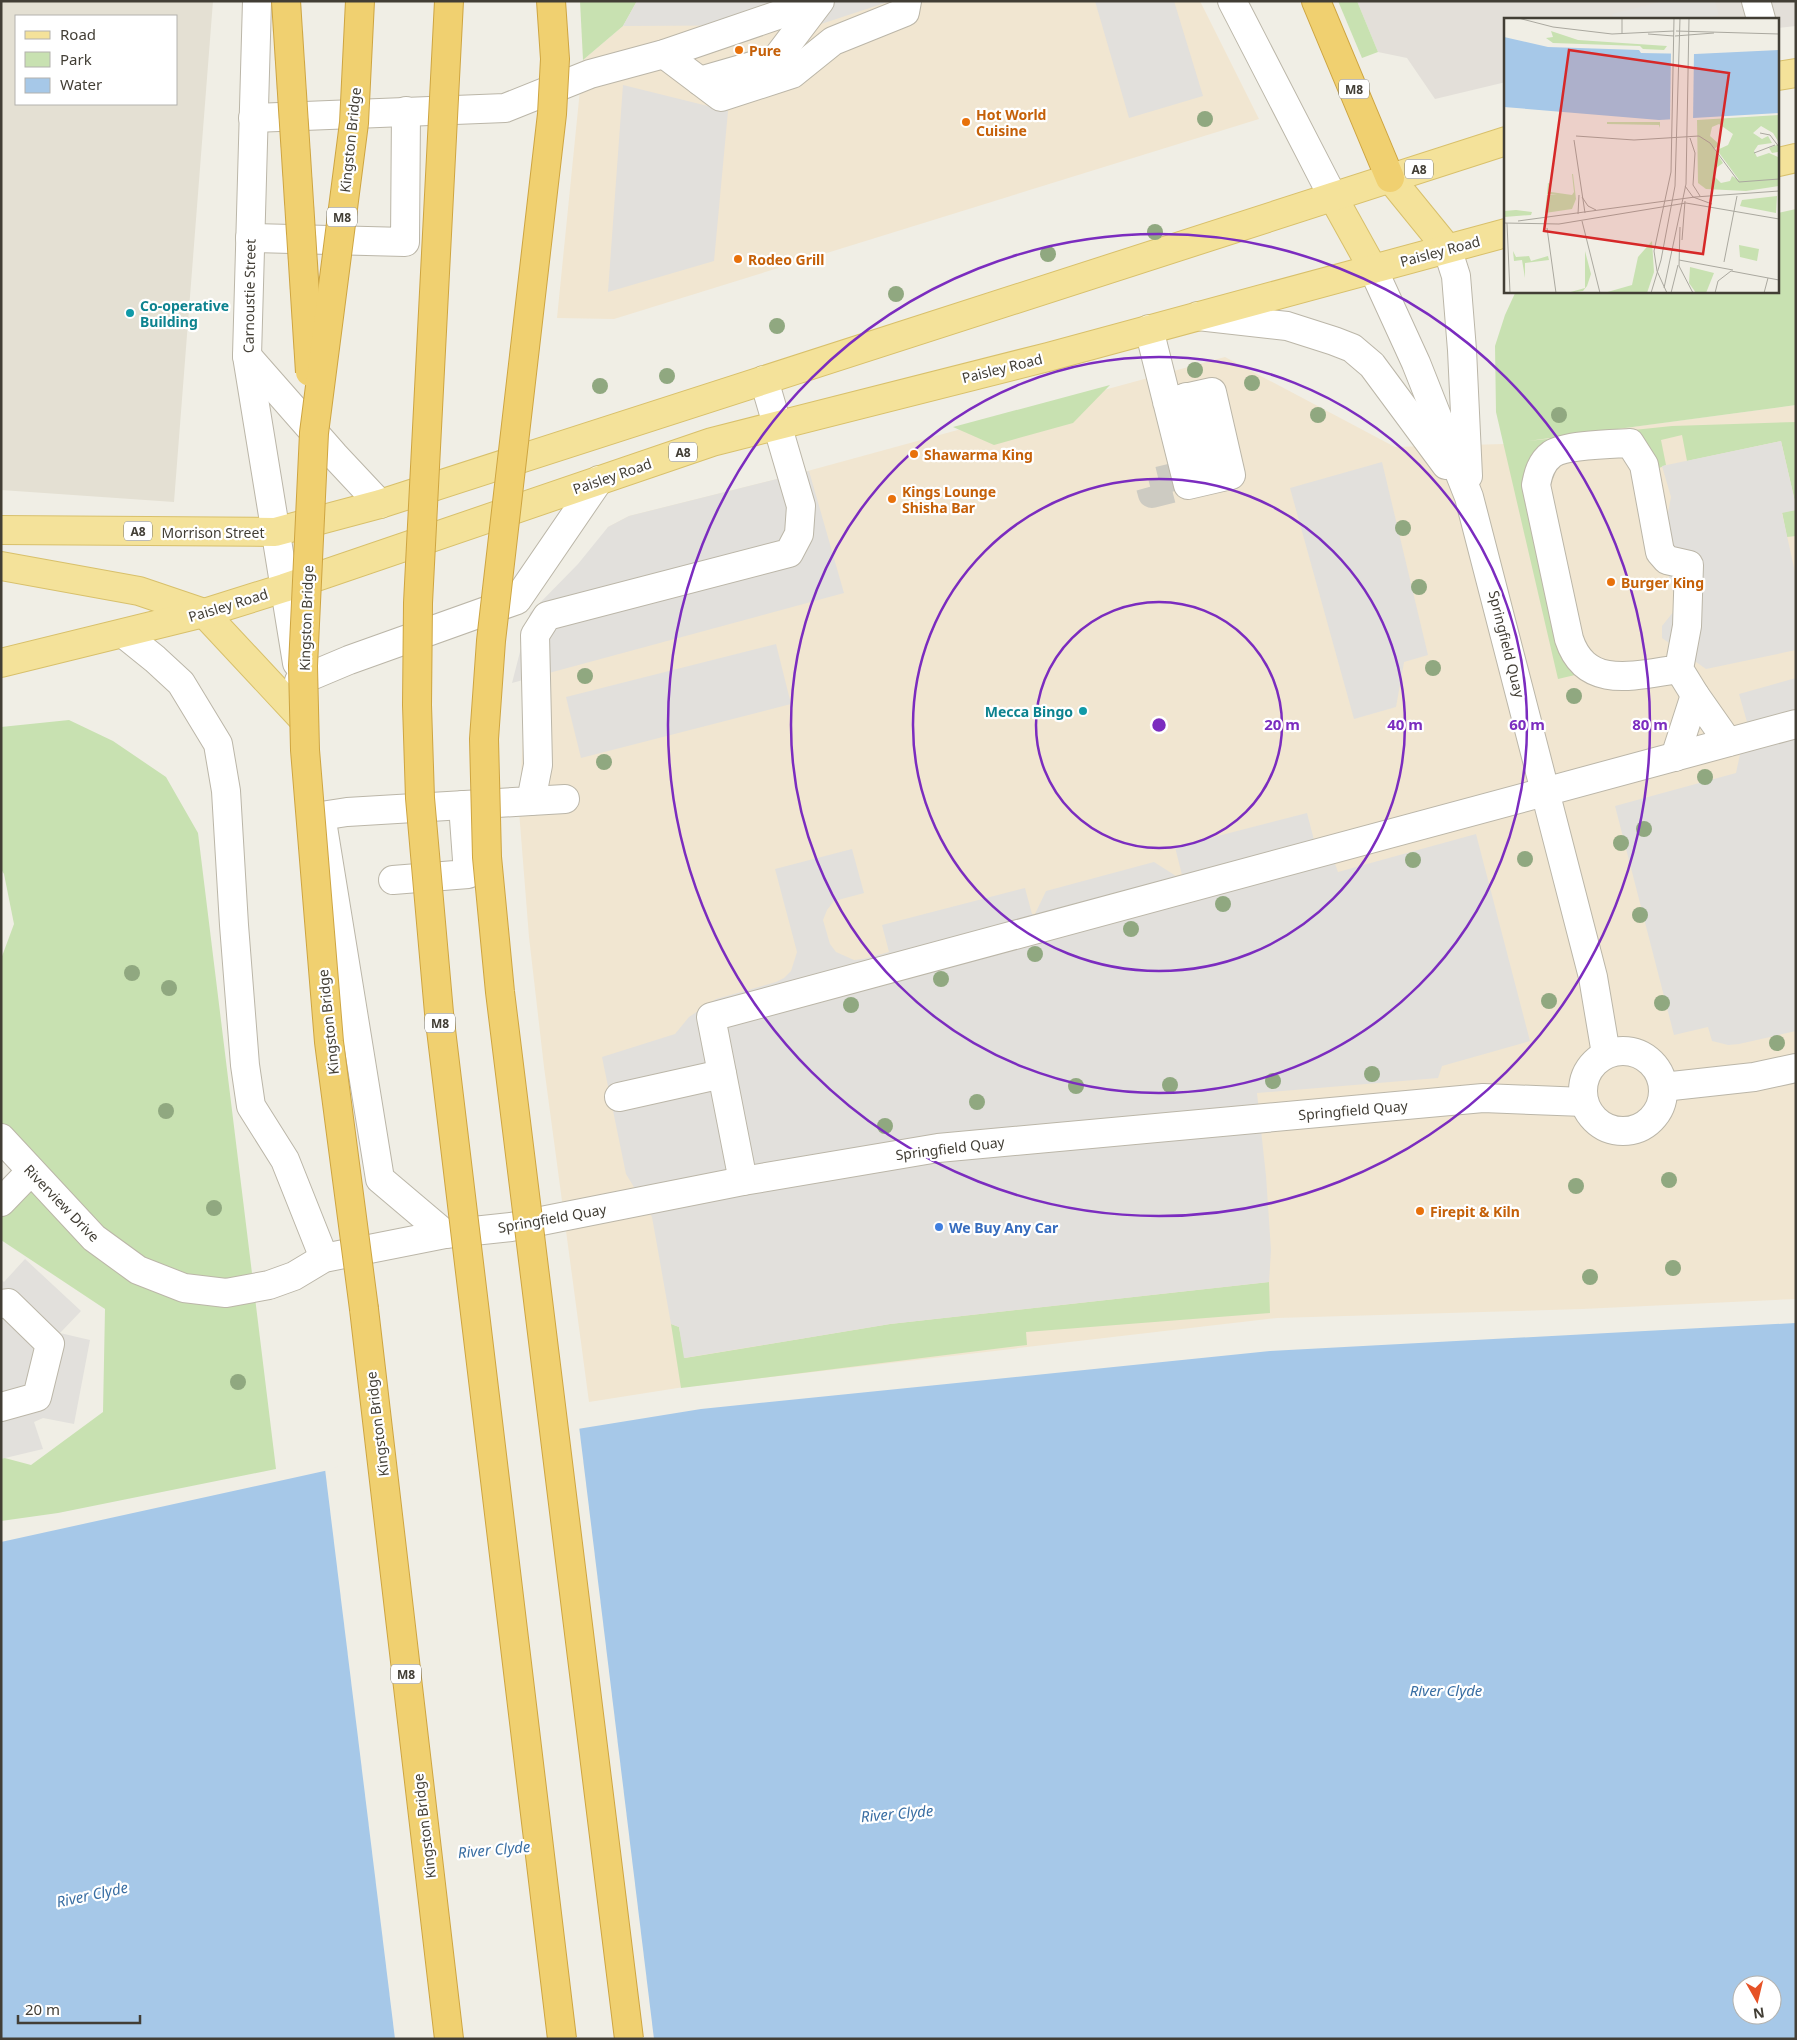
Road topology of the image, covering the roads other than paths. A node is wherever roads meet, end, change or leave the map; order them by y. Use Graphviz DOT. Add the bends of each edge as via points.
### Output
graph roads {
  1 [pos="257,1"];
  2 [pos="286,1"];
  3 [pos="360,1"];
  4 [pos="449,1"];
  5 [pos="551,1"];
  6 [pos="819,1"];
  7 [pos="908,1"];
  8 [pos="1232,1"];
  9 [pos="1316,1"];
  10 [pos="1756,1"];
  11 [pos="1760,18"];
  12 [pos="664,54"];
  13 [pos="1796,73"];
  14 [pos="1780,76"];
  15 [pos="700,81"];
  16 [pos="406,112"];
  17 [pos="253,118"];
  18 [pos="1504,142"];
  19 [pos="1796,158"];
  20 [pos="1780,162"];
  21 [pos="1390,178"];
  22 [pos="1333,197"];
  23 [pos="1504,234"];
  24 [pos="250,238"];
  25 [pos="1447,248"];
  26 [pos="1373,269"];
  27 [pos="1196,316"];
  28 [pos="1149,329"];
  29 [pos="247,356"];
  30 [pos="764,380"];
  31 [pos="1177,400"];
  32 [pos="778,424"];
  33 [pos="314,433"];
  34 [pos="598,480"];
  35 [pos="1469,497"];
  36 [pos="380,504"];
  37 [pos="1,530"];
  38 [pos="275,532"];
  39 [pos="1,566"];
  40 [pos="284,588"];
  41 [pos="204,613"];
  42 [pos="124,634"];
  43 [pos="1,663"];
  44 [pos="1679,669"];
  45 [pos="299,681"];
  46 [pos="1694,695"];
  47 [pos="302,717"];
  48 [pos="1796,724"];
  49 [pos="1728,742"];
  50 [pos="1675,756"];
  51 [pos="1545,791"];
  52 [pos="565,799"];
  53 [pos="531,801"];
  54 [pos="463,805"];
  55 [pos="321,816"];
  56 [pos="394,880"];
  57 [pos="1606,1054"];
  58 [pos="1796,1068"];
  59 [pos="722,1074"];
  60 [pos="1663,1087"];
  61 [pos="619,1097"];
  62 [pos="1584,1102"];
  63 [pos="1,1138"];
  64 [pos="30,1170"];
  65 [pos="743,1181"];
  66 [pos="1,1202"];
  67 [pos="445,1234"];
  68 [pos="324,1258"];
  69 [pos="1,1304"];
  70 [pos="1,1407"];
  71 [pos="449,2039"];
  72 [pos="562,2039"];
  73 [pos="629,2039"];
  1 -- 17 [label="street, Carnoustie Street"];
  2 -- 33 [label="highway, bridge"];
  3 -- 33 [label="highway, Kingston Bridge / M8, bridge" via="354,123"];
  4 -- 72 [label="highway, M8, bridge" via="418,603 420,798 440,1023"];
  5 -- 73 [label="highway, bridge" via="555,59 552,114 491,641 484,739 487,857 501,1002"];
  6 -- 12 [label="street"];
  6 -- 15 [label="street" via="776,59"];
  7 -- 15 [label="street" via="905,12 834,41 792,74 721,97"];
  8 -- 22 [label="street"];
  9 -- 21 [label="highway, M8"];
  10 -- 11 [label="street"];
  12 -- 15 [label="street"];
  12 -- 16 [label="street" via="590,74 505,108"];
  13 -- 14 [label="main road"];
  16 -- 17 [label="street"];
  16 -- 24 [label="street" via="405,242"];
  17 -- 24 [label="street, Carnoustie Street"];
  18 -- 21 [label="main road, A8"];
  19 -- 20 [label="main road"];
  21 -- 22 [label="main road, A8"];
  21 -- 25 [label="main road"];
  22 -- 26 [label="main road"];
  22 -- 30 [label="main road, A8"];
  23 -- 25 [label="main road, Paisley Road / A8"];
  24 -- 29 [label="street, Carnoustie Street"];
  25 -- 26 [label="main road, Paisley Road / A8"];
  25 -- 35 [label="street" via="1456,276"];
  26 -- 27 [label="main road, Paisley Road / A8"];
  26 -- 35 [label="street" via="1416,363"];
  27 -- 28 [label="main road, Paisley Road / A8"];
  27 -- 35 [label="street" via="1288,326 1352,348 1372,365"];
  28 -- 31 [label="street"];
  28 -- 32 [label="main road, Paisley Road / A8"];
  29 -- 36 [label="street"];
  29 -- 38 [label="street, Carnoustie Street"];
  30 -- 32 [label="street"];
  30 -- 36 [label="main road, A8"];
  31 -- 31 [label="street" via="1188,485 1231,475 1212,392"];
  32 -- 34 [label="main road, Paisley Road / A8"];
  32 -- 53 [label="street" via="801,506 799,534 789,553 547,616 535,635 538,765"];
  33 -- 71 [label="highway, Kingston Bridge / M8, bridge" via="303,666 304,750 313,862 329,1042 365,1319"];
  34 -- 40 [label="main road, Paisley Road / A8"];
  34 -- 45 [label="street" via="517,600"];
  35 -- 51 [label="street, Springfield Quay"];
  36 -- 38 [label="main road, A8"];
  37 -- 38 [label="main road, Morrison Street / A8"];
  38 -- 40 [label="street, Carnoustie Street"];
  39 -- 41 [label="main road" via="139,592"];
  40 -- 41 [label="main road, Paisley Road / A8"];
  40 -- 45 [label="street, Carnoustie Street"];
  41 -- 42 [label="main road, Paisley Road / A8"];
  41 -- 47 [label="main road"];
  42 -- 43 [label="main road, Paisley Road / A8"];
  42 -- 68 [label="street" via="181,683 218,744 226,791 245,1065 251,1106 285,1160"];
  44 -- 44 [label="street" via="1610,675 1582,665 1573,653 1536,486 1538,474 1552,454 1563,449 1630,443 1644,465 1660,552 1667,560 1689,565 1687,626"];
  44 -- 46 [label="street"];
  45 -- 47 [label="street, Carnoustie Street"];
  46 -- 49 [label="street"];
  46 -- 50 [label="street"];
  47 -- 55 [label="street, Carnoustie Street"];
  48 -- 49 [label="street"];
  49 -- 50 [label="street"];
  50 -- 51 [label="street"];
  51 -- 57 [label="street, Springfield Quay" via="1593,977"];
  51 -- 59 [label="street" via="710,1017"];
  52 -- 53 [label="street"];
  53 -- 54 [label="street"];
  54 -- 55 [label="street"];
  54 -- 56 [label="street" via="468,874"];
  55 -- 67 [label="street, Carnoustie Street" via="380,1179"];
  57 -- 60 [label="street" via="1626,1051 1639,1054 1651,1062"];
  57 -- 62 [label="street" via="1591,1066 1585,1077"];
  58 -- 60 [label="street" via="1754,1077"];
  59 -- 61 [label="street"];
  59 -- 65 [label="street"];
  60 -- 62 [label="street" via="1659,1109 1643,1126 1633,1130 1608,1129 1597,1122"];
  62 -- 65 [label="street, Springfield Quay" via="1483,1098 938,1148"];
  63 -- 64 [label="street, Riverview Drive"];
  64 -- 66 [label="street"];
  64 -- 68 [label="street, Riverview Drive" via="94,1238 138,1270 184,1288 226,1293 269,1285 294,1276"];
  65 -- 67 [label="street, Springfield Quay" via="511,1227"];
  67 -- 68 [label="street, Springfield Quay"];
  69 -- 70 [label="street" via="8,1303 50,1344 37,1397"];
}
